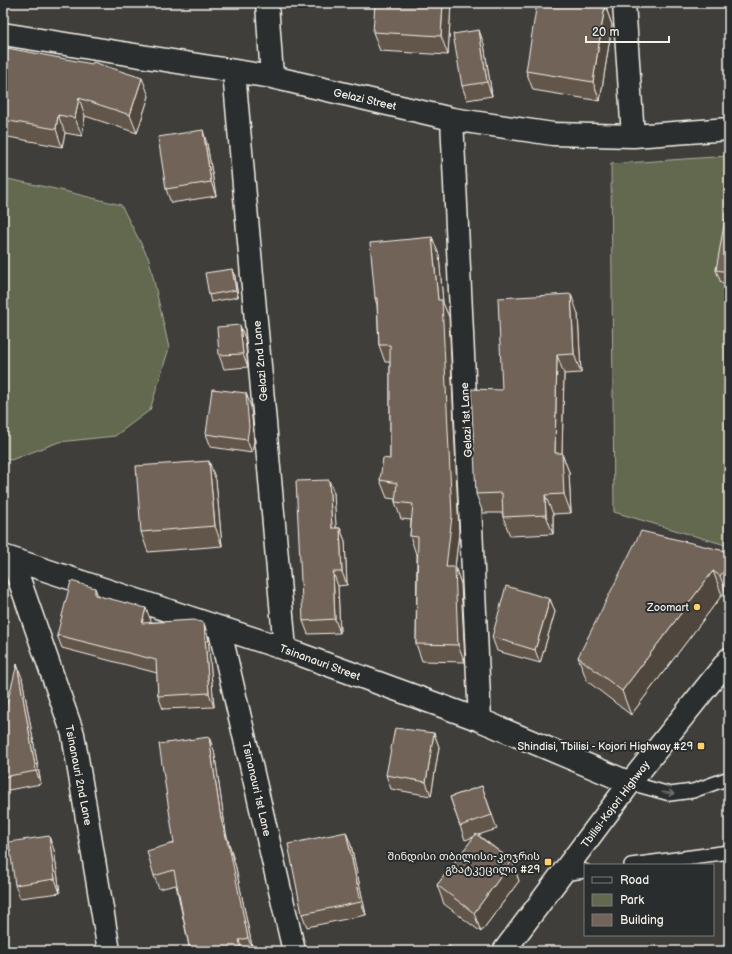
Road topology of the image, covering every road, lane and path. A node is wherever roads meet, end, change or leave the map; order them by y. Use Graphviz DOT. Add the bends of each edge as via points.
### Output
graph roads {
  1 [pos="267,3"];
  2 [pos="624,3"];
  3 [pos="3,34"];
  4 [pos="234,72"];
  5 [pos="272,77"];
  6 [pos="452,119"];
  7 [pos="729,129"];
  8 [pos="633,136"];
  9 [pos="8,558"];
  10 [pos="219,626"];
  11 [pos="285,649"];
  12 [pos="729,659"];
  13 [pos="480,720"];
  14 [pos="729,778"];
  15 [pos="630,783"];
  16 [pos="729,852"];
  17 [pos="638,864"];
  18 [pos="584,871"];
  19 [pos="562,874"];
  20 [pos="109,951"];
  21 [pos="294,951"];
  22 [pos="504,951"];
  1 -- 5 [label="street"];
  2 -- 8 [label="street"];
  3 -- 4 [label="street, Gelazi Street"];
  4 -- 5 [label="street, Gelazi Street"];
  4 -- 11 [label="street, Gelazi 2nd Lane"];
  5 -- 6 [label="street, Gelazi Street"];
  6 -- 8 [label="street, Gelazi Street" via="552,134"];
  6 -- 13 [label="street, Gelazi 1st Lane"];
  7 -- 8 [label="street, Gelazi Street"];
  9 -- 10 [label="street, Tsinanauri Street"];
  9 -- 20 [label="street, Tsinanauri 2nd Lane" via="73,734"];
  10 -- 11 [label="street, Tsinanauri Street"];
  10 -- 21 [label="street, Tsinanauri 1st Lane"];
  11 -- 13 [label="street, Tsinanauri Street"];
  12 -- 15 [label="street, Tbilisi-Kojori Highway"];
  13 -- 15 [label="street, Tsinanauri Street"];
  15 -- 14 [label="lane, one-way" via="670,794 693,791"];
  15 -- 19 [label="street, Tbilisi-Kojori Highway"];
  16 -- 17 [label="lane"];
  18 -- 19 [label="lane"];
  19 -- 22 [label="street, Tbilisi-Kojori Highway"];
}
